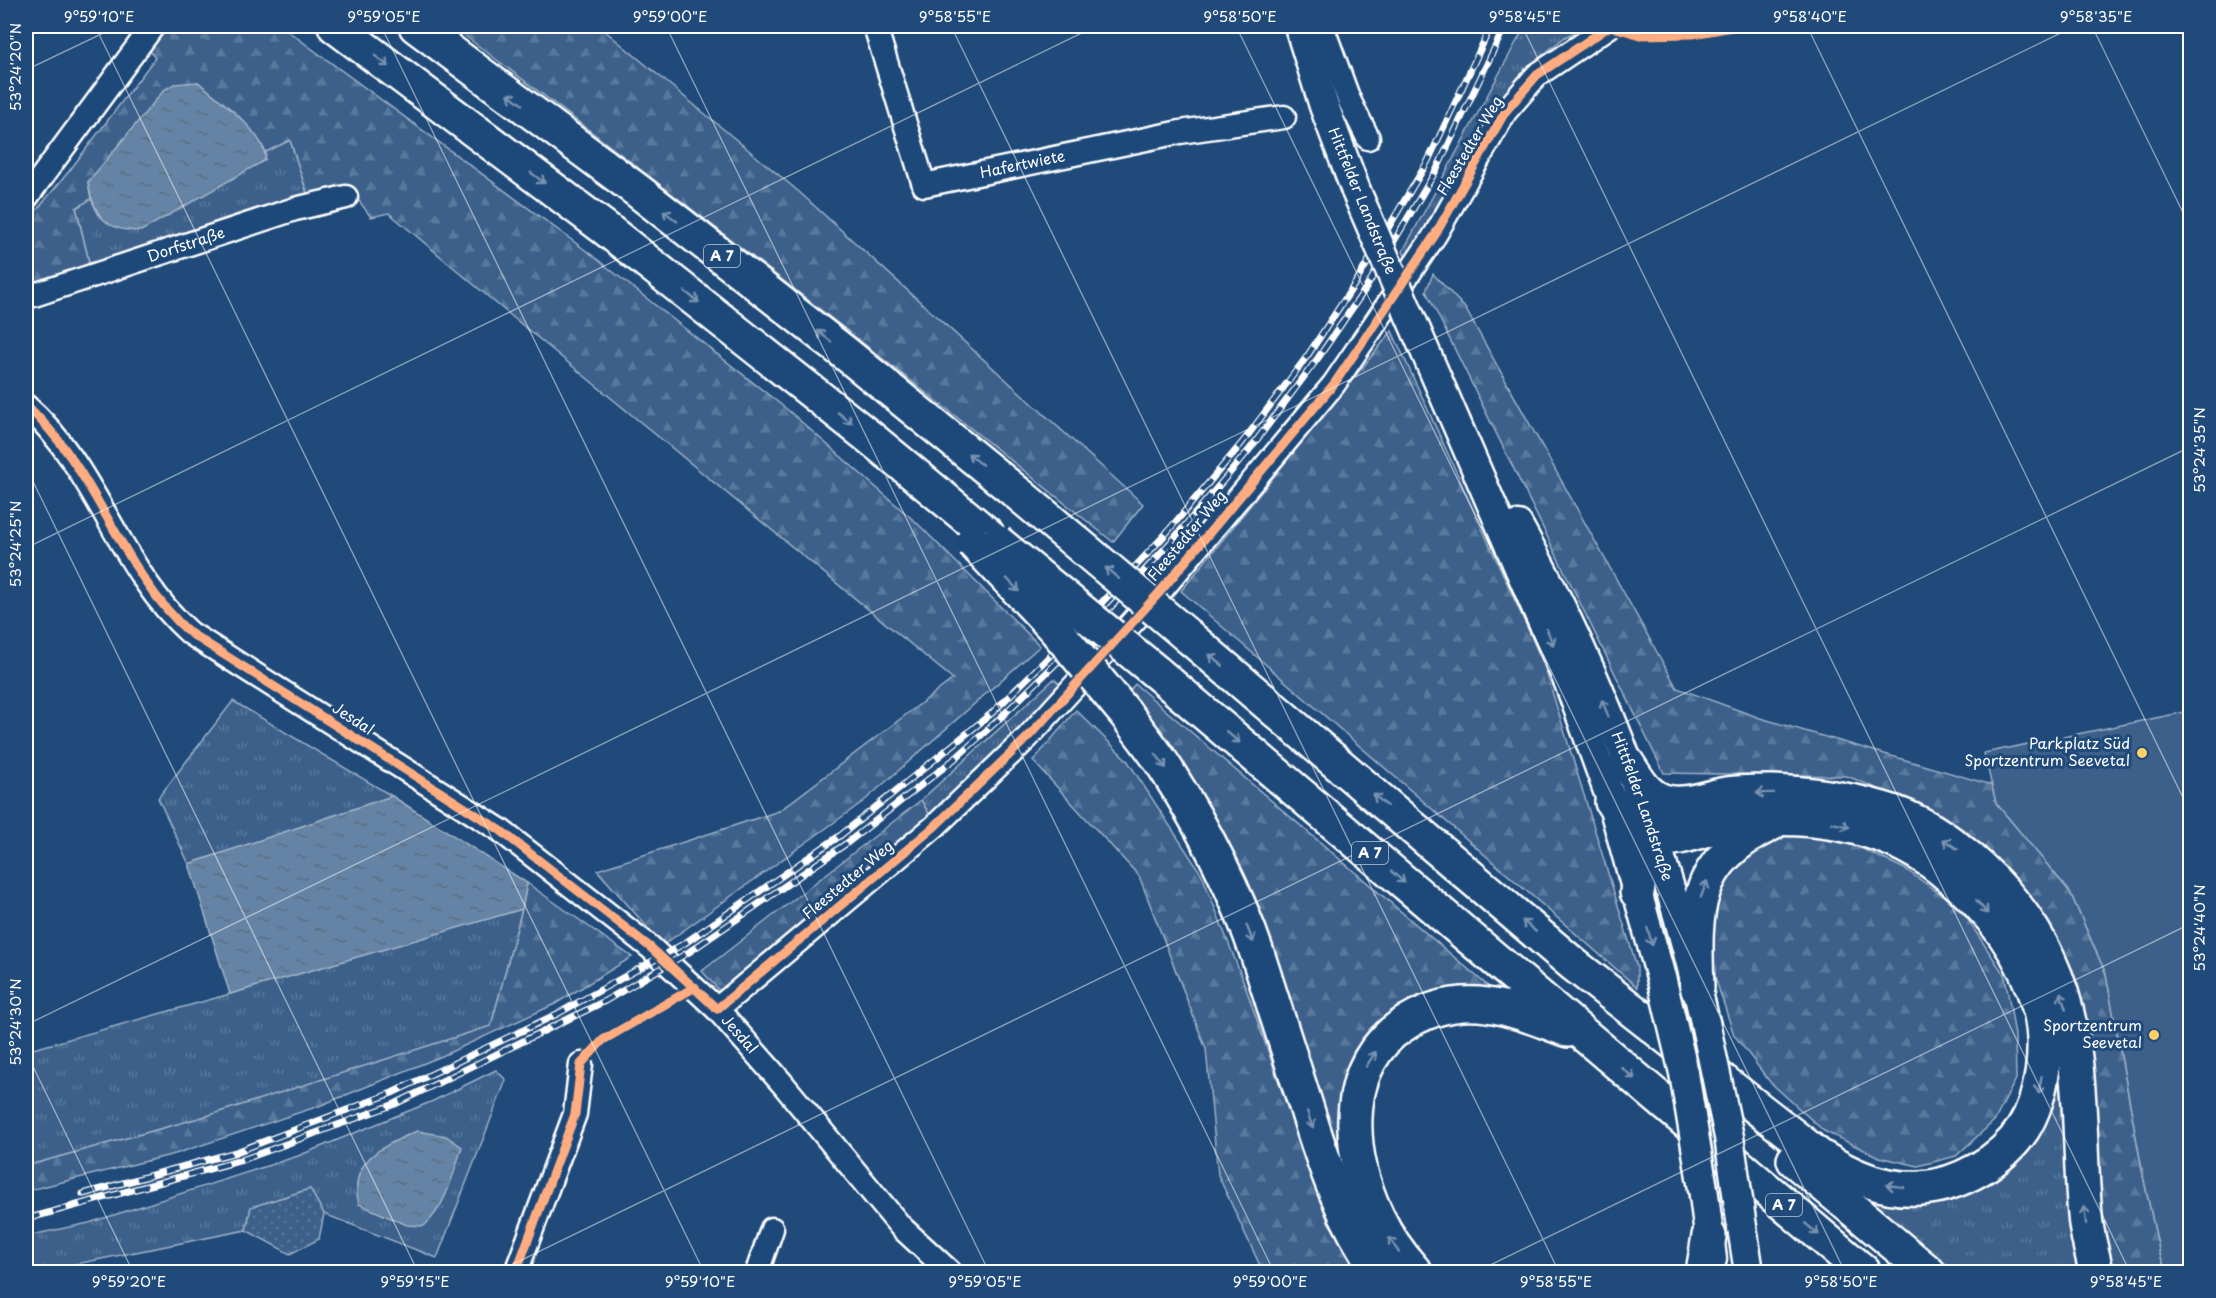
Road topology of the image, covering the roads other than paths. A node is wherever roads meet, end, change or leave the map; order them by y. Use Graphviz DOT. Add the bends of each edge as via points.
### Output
graph roads {
  1 [pos="153,26"];
  2 [pos="335,26"];
  3 [pos="416,26"];
  4 [pos="875,26"];
  5 [pos="1299,26"];
  6 [pos="1322,26"];
  7 [pos="1610,26"];
  8 [pos="1284,117"];
  9 [pos="1368,138"];
  10 [pos="346,197"];
  11 [pos="26,198"];
  12 [pos="26,296"];
  13 [pos="1434,374"];
  14 [pos="26,406"];
  15 [pos="980,538"];
  16 [pos="1627,763"];
  17 [pos="1612,802"];
  18 [pos="1685,803"];
  19 [pos="1783,819"];
  20 [pos="1653,839"];
  21 [pos="1637,892"];
  22 [pos="1574,964"];
  23 [pos="1697,988"];
  24 [pos="717,1009"];
  25 [pos="1584,1035"];
  26 [pos="581,1064"];
  27 [pos="772,1229"];
  28 [pos="1709,1236"];
  29 [pos="516,1272"];
  30 [pos="757,1272"];
  31 [pos="950,1272"];
  32 [pos="1380,1272"];
  33 [pos="1415,1272"];
  34 [pos="1703,1272"];
  35 [pos="1714,1272"];
  36 [pos="1749,1272"];
  37 [pos="1864,1272"];
  38 [pos="1928,1272"];
  39 [pos="2097,1272"];
  1 -- 11 [label="street"];
  2 -- 15 [label="highway, A 7, one-way" via="606,229 899,462"];
  22 -- 3 [label="highway, A 7, one-way, bridge" via="1189,637 845,353"];
  4 -- 8 [label="street, Hafertwiete" via="924,185 1180,132"];
  5 -- 13 [label="main road, Hittfelder Landstraße, bridge" via="1356,191"];
  6 -- 9 [label="street, Hittfelder Landstraße" via="1349,100"];
  7 -- 24 [label="street, Fleestedter Weg" via="1537,75 1505,112 1435,235 1334,384 1159,593 1028,737 934,827"];
  10 -- 12 [label="street, Dorfstraße" via="295,209"];
  16 -- 13 [label="main road, Hittfelder Landstraße, one-way" via="1589,667 1544,572"];
  13 -- 17 [label="main road, Hittfelder Landstraße, one-way" via="1545,625"];
  14 -- 24 [label="street, Jesdal" via="69,456 149,589 170,616 190,633 500,830 650,947"];
  15 -- 25 [label="highway, A 7, one-way, bridge" via="1156,672"];
  15 -- 32 [label="highway, one-way, bridge" via="1126,714 1166,768 1203,832 1257,954 1334,1186 1362,1246"];
  16 -- 18 [label="highway" via="1654,797"];
  16 -- 20 [label="main road, Hittfelder Landstraße"];
  17 -- 20 [label="highway" via="1625,822"];
  17 -- 21 [label="main road, Hittfelder Landstraße"];
  18 -- 20 [label="highway" via="1666,819"];
  39 -- 18 [label="highway, one-way" via="2085,1217 2076,1066 2068,1015 2049,961 2022,913 1964,854 1926,827 1884,809 1832,798 1772,792 1724,795"];
  19 -- 20 [label="highway" via="1726,824"];
  19 -- 22 [label="highway, one-way" via="1832,822 1904,846 1939,867 1978,900 2006,936 2026,972 2040,1012 2044,1058 2037,1098 2022,1130 1996,1158 1948,1184 1920,1188 1870,1182 1842,1170"];
  23 -- 19 [label="highway, one-way" via="1696,919 1708,879 1734,846"];
  20 -- 21 [label="highway" via="1641,866"];
  20 -- 23 [label="main road, Hittfelder Landstraße"];
  21 -- 28 [label="main road, Hittfelder Landstraße, one-way, bridge" via="1684,1073"];
  22 -- 38 [label="highway, A 7" via="1729,1106"];
  23 -- 36 [label="main road, Hittfelder Landstraße, bridge" via="1729,1137"];
  24 -- 31 [label="street, Jesdal" via="901,1227"];
  33 -- 25 [label="highway, one-way" via="1395,1249 1377,1216 1358,1159 1354,1128 1356,1096 1366,1066 1384,1041 1408,1020 1435,1008 1464,1003 1497,1006"];
  25 -- 37 [label="highway, A 7, one-way"];
  26 -- 29 [label="street" via="575,1114"];
  27 -- 30 [label="street"];
  28 -- 34 [label="highway"];
  28 -- 35 [label="main road, Hittfelder Landstraße"];
}
